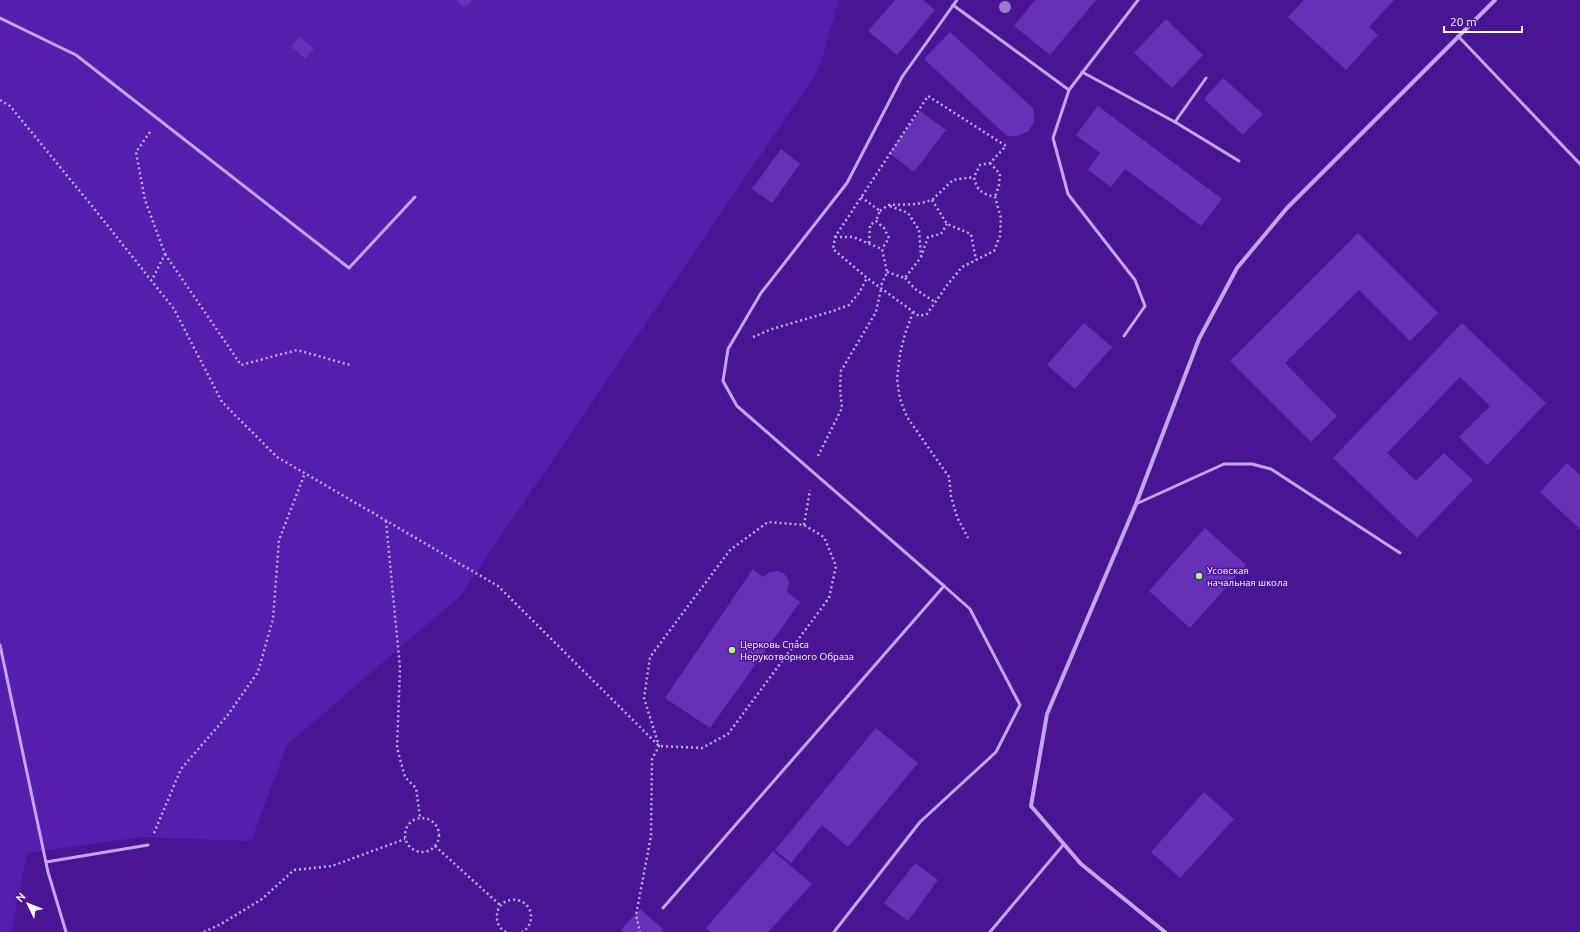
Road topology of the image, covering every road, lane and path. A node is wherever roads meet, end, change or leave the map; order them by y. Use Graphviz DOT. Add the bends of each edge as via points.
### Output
graph roads {
  1 [pos="957,0"];
  2 [pos="1138,0"];
  3 [pos="1495,0"];
  4 [pos="953,5"];
  5 [pos="0,18"];
  6 [pos="1458,36"];
  7 [pos="1082,72"];
  8 [pos="1206,78"];
  9 [pos="1068,90"];
  10 [pos="0,100"];
  11 [pos="158,119"];
  12 [pos="1175,122"];
  13 [pos="1239,160"];
  14 [pos="990,163"];
  15 [pos="1580,164"];
  16 [pos="974,177"];
  17 [pos="415,197"];
  18 [pos="861,197"];
  19 [pos="995,197"];
  20 [pos="932,200"];
  21 [pos="888,205"];
  22 [pos="880,212"];
  23 [pos="876,221"];
  24 [pos="947,224"];
  25 [pos="835,236"];
  26 [pos="869,243"];
  27 [pos="882,249"];
  28 [pos="165,254"];
  29 [pos="921,257"];
  30 [pos="976,260"];
  31 [pos="887,272"];
  32 [pos="867,278"];
  33 [pos="905,278"];
  34 [pos="152,280"];
  35 [pos="880,288"];
  36 [pos="935,302"];
  37 [pos="913,312"];
  38 [pos="1124,336"];
  39 [pos="749,341"];
  40 [pos="350,365"];
  41 [pos="305,473"];
  42 [pos="813,473"];
  43 [pos="1136,504"];
  44 [pos="386,521"];
  45 [pos="804,525"];
  46 [pos="968,538"];
  47 [pos="1400,553"];
  48 [pos="944,586"];
  49 [pos="0,645"];
  50 [pos="659,746"];
  51 [pos="420,817"];
  52 [pos="405,839"];
  53 [pos="1064,844"];
  54 [pos="148,846"];
  55 [pos="435,846"];
  56 [pos="46,862"];
  57 [pos="500,905"];
  58 [pos="663,908"];
  59 [pos="527,928"];
  60 [pos="66,932"];
  61 [pos="204,932"];
  62 [pos="506,932"];
  63 [pos="522,932"];
  64 [pos="531,932"];
  65 [pos="640,932"];
  66 [pos="834,932"];
  67 [pos="990,932"];
  68 [pos="1165,932"];
  1 -- 4 [label="lane"];
  2 -- 7 [label="lane"];
  3 -- 6 [label="street"];
  4 -- 9 [label="lane"];
  4 -- 42 [label="lane" via="902,78 847,182 761,293 728,349 723,381 737,406"];
  5 -- 11 [label="lane" via="76,55"];
  6 -- 15 [label="lane"];
  6 -- 43 [label="street" via="1287,208 1237,268 1199,339"];
  7 -- 9 [label="lane"];
  7 -- 12 [label="lane"];
  8 -- 12 [label="lane"];
  9 -- 38 [label="lane" via="1053,138 1068,194 1136,280 1145,306"];
  10 -- 34 [label="path" via="10,106"];
  11 -- 17 [label="lane" via="349,268"];
  11 -- 28 [label="path" via="136,152 145,200"];
  12 -- 13 [label="lane"];
  14 -- 16 [label="path" via="980,165"];
  14 -- 18 [label="path" via="1006,146 928,96"];
  14 -- 19 [label="path" via="1000,174"];
  16 -- 19 [label="path" via="976,187 985,194"];
  16 -- 20 [label="path" via="953,180"];
  18 -- 22 [label="path"];
  18 -- 25 [label="path"];
  19 -- 30 [label="path" via="1001,218 1000,236 994,251"];
  20 -- 21 [label="path" via="918,204"];
  20 -- 24 [label="path"];
  21 -- 22 [label="path"];
  21 -- 29 [label="path" via="908,214 919,230"];
  22 -- 23 [label="path"];
  23 -- 26 [label="path" via="870,225"];
  23 -- 27 [label="path" via="884,228 889,238"];
  24 -- 29 [label="path" via="941,234 928,237"];
  24 -- 30 [label="path" via="971,234"];
  25 -- 26 [label="path" via="853,237"];
  25 -- 32 [label="path" via="834,249"];
  26 -- 27 [label="path"];
  27 -- 31 [label="path"];
  28 -- 34 [label="path"];
  28 -- 40 [label="path" via="241,365 297,350"];
  29 -- 33 [label="path"];
  30 -- 36 [label="path" via="962,267"];
  31 -- 33 [label="path"];
  31 -- 35 [label="path"];
  32 -- 35 [label="path"];
  32 -- 39 [label="path" via="859,293 848,305 772,329 753,336"];
  33 -- 36 [label="path"];
  34 -- 41 [label="path" via="174,309 222,402 277,457"];
  35 -- 37 [label="path"];
  35 -- 42 [label="path" via="876,312 841,371 842,408 816,461"];
  36 -- 37 [label="path" via="927,314 919,316"];
  37 -- 46 [label="path" via="900,354 897,379 900,399 907,417 949,477 957,517"];
  41 -- 44 [label="path"];
  41 -- 54 [label="path" via="280,540 273,619 258,672 227,716 181,769"];
  42 -- 45 [label="path"];
  42 -- 48 [label="lane"];
  43 -- 47 [label="lane" via="1224,464 1252,464 1270,469"];
  43 -- 53 [label="street" via="1047,714 1031,806"];
  44 -- 50 [label="path" via="498,586"];
  44 -- 51 [label="path" via="400,668 397,748 405,776 416,788"];
  45 -- 50 [label="path" via="768,522 730,550 650,657 644,698"];
  45 -- 50 [label="path" via="824,537 836,566 829,598 728,734 702,748"];
  48 -- 58 [label="lane"];
  48 -- 66 [label="lane" via="970,609 1020,705 996,752 920,822"];
  49 -- 56 [label="lane"];
  50 -- 65 [label="path" via="652,759 651,836 636,915"];
  51 -- 52 [label="path" via="408,824 404,833"];
  51 -- 55 [label="path" via="437,826 439,838"];
  52 -- 55 [label="path" via="416,852 428,852"];
  52 -- 61 [label="path" via="332,866 294,870 262,899"];
  53 -- 67 [label="lane"];
  53 -- 68 [label="street" via="1082,864"];
  54 -- 56 [label="lane"];
  55 -- 57 [label="path"];
  56 -- 60 [label="lane"];
  57 -- 59 [label="path" via="513,899 526,903 532,920"];
  57 -- 62 [label="path" via="496,914 498,925"];
  59 -- 63 [label="path"];
  59 -- 64 [label="path"];
}
